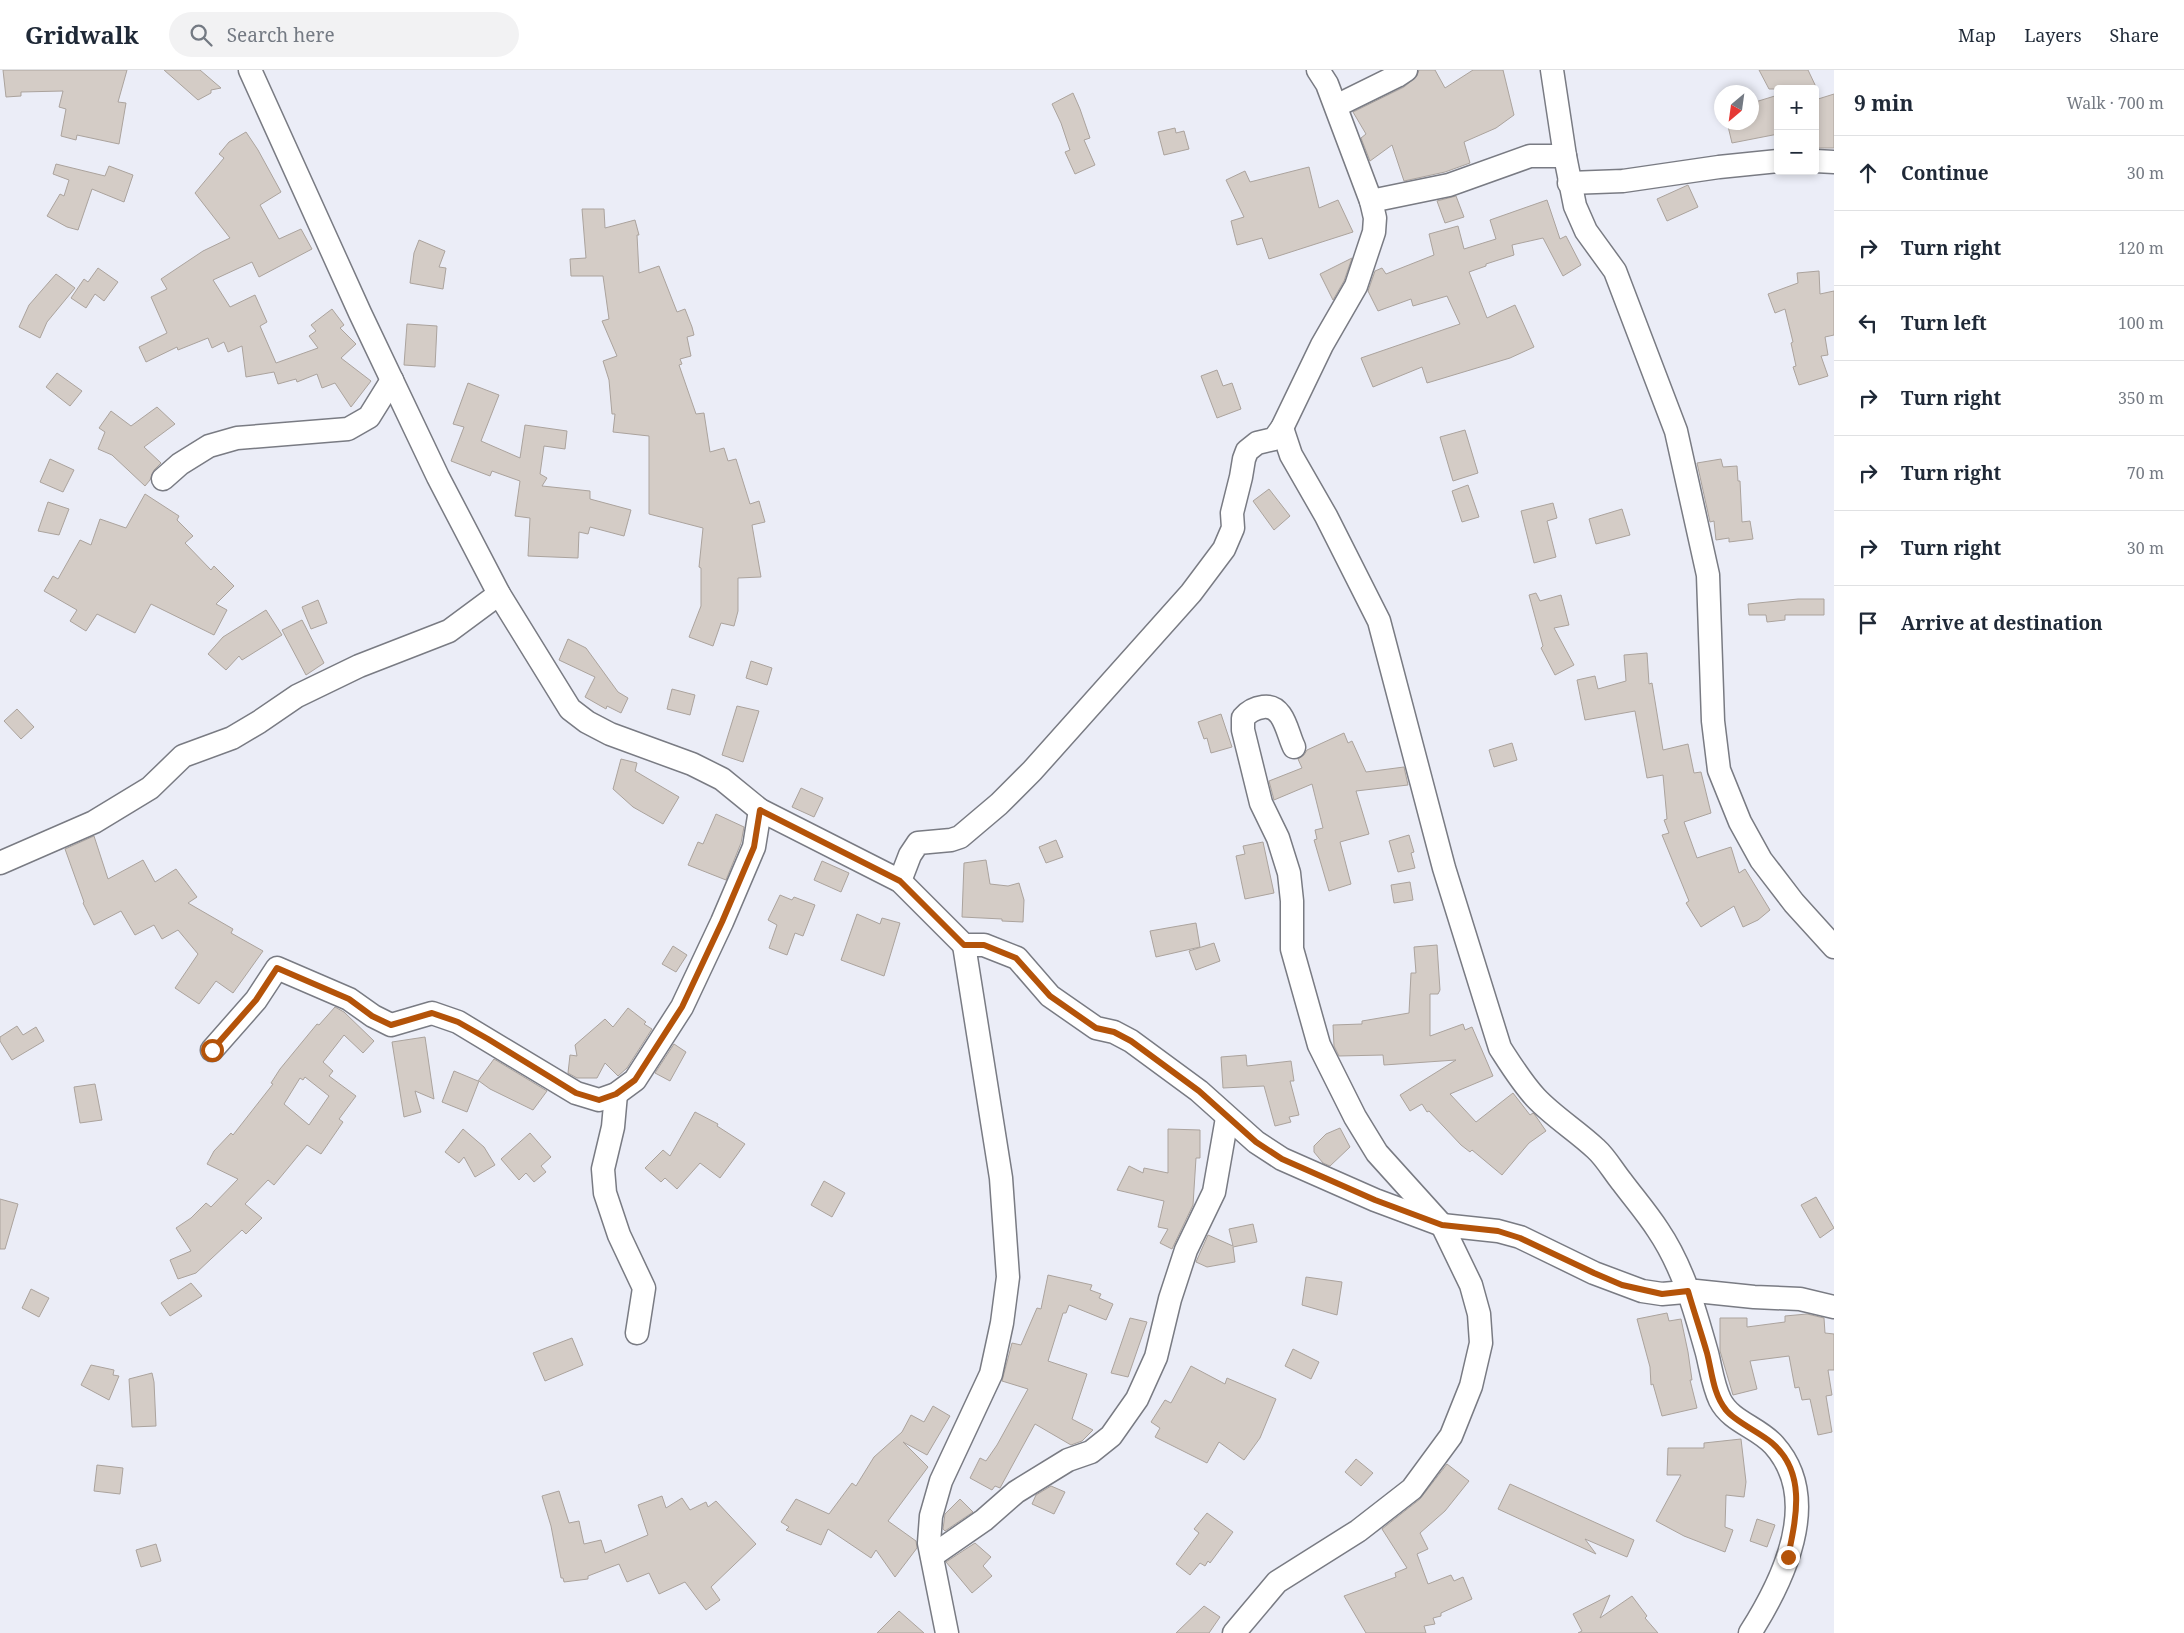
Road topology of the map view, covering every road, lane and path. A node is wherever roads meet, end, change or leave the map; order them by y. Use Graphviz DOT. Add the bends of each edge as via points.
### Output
graph roads {
  1 [pos="250,70"];
  2 [pos="1318,70"];
  3 [pos="1406,70"];
  4 [pos="1552,70"];
  5 [pos="1336,106"];
  6 [pos="1564,156"];
  7 [pos="1774,161"];
  8 [pos="1819,161"];
  9 [pos="1834,162"];
  10 [pos="1570,183"];
  11 [pos="1371,201"];
  12 [pos="392,380"];
  13 [pos="1282,428"];
  14 [pos="163,479"];
  15 [pos="499,594"];
  16 [pos="1294,747"];
  17 [pos="760,810"];
  18 [pos="0,863"];
  19 [pos="900,881"];
  20 [pos="964,945"];
  21 [pos="1834,946"];
  22 [pos="212,1050"];
  23 [pos="616,1094"];
  24 [pos="1227,1118"];
  25 [pos="1442,1225"];
  26 [pos="1688,1291"];
  27 [pos="1834,1307"];
  28 [pos="637,1333"];
  29 [pos="932,1556"];
  30 [pos="947,1633"];
  31 [pos="1234,1633"];
  32 [pos="1750,1633"];
  1 -- 12 [label="street"];
  2 -- 5 [label="street"];
  3 -- 5 [label="street"];
  4 -- 6 [label="street"];
  5 -- 11 [label="street"];
  6 -- 10 [label="street"];
  6 -- 11 [label="street" via="1530,156 1449,185"];
  7 -- 10 [label="street" via="1623,182"];
  8 -- 9 [label="street"];
  10 -- 21 [label="street" via="1574,206 1586,231 1615,271 1676,431 1708,575 1713,720 1720,770 1740,822 1761,860 1794,903"];
  11 -- 13 [label="street" via="1374,232 1356,286 1322,345"];
  12 -- 14 [label="street" via="369,417 348,429 237,438 208,446"];
  12 -- 15 [label="street"];
  13 -- 19 [label="street" via="1274,439 1257,443 1247,451 1232,513 1233,528 1224,549 1191,593 1000,804 960,837 918,843"];
  13 -- 26 [label="street" via="1291,455 1379,621 1442,858 1500,1048 1536,1098 1597,1150 1658,1230"];
  15 -- 17 [label="street" via="570,709 610,734 692,764 722,779"];
  15 -- 18 [label="street" via="449,631 359,666 297,696 232,738 183,756 150,788 94,822"];
  16 -- 25 [label="street" via="1281,715 1275,709 1256,709 1243,718 1261,803 1278,838 1289,873 1292,950 1320,1045 1354,1117 1377,1153"];
  17 -- 19 [label="street"];
  17 -- 23 [label="street" via="754,847 682,1007 635,1080"];
  19 -- 20 [label="street"];
  20 -- 24 [label="street" via="984,945 1016,958 1050,996 1096,1028 1114,1032 1131,1041 1199,1091"];
  20 -- 29 [label="street" via="1001,1178 1008,1277 991,1374 941,1480 931,1516 929,1543"];
  22 -- 23 [label="street" via="256,1000 277,968 349,999 391,1025 432,1013 465,1026 576,1093 599,1100"];
  23 -- 28 [label="street" via="613,1127 602,1169 605,1193 619,1235 644,1288"];
  24 -- 25 [label="street" via="1282,1159"];
  24 -- 29 [label="street" via="1214,1192 1186,1250 1156,1357 1137,1399 1111,1436 1091,1452 1068,1460 1016,1492 984,1520"];
  25 -- 26 [label="street" via="1498,1231 1520,1238 1594,1273 1642,1291 1662,1294"];
  25 -- 31 [label="street" via="1471,1285 1479,1314 1481,1343 1471,1386 1451,1436 1412,1489 1358,1531 1277,1582"];
  26 -- 27 [label="street" via="1800,1299"];
  26 -- 32 [label="street" via="1714,1388 1726,1411 1774,1444 1788,1464 1796,1485 1797,1515 1788,1557 1771,1600"];
  29 -- 30 [label="street"];
}
